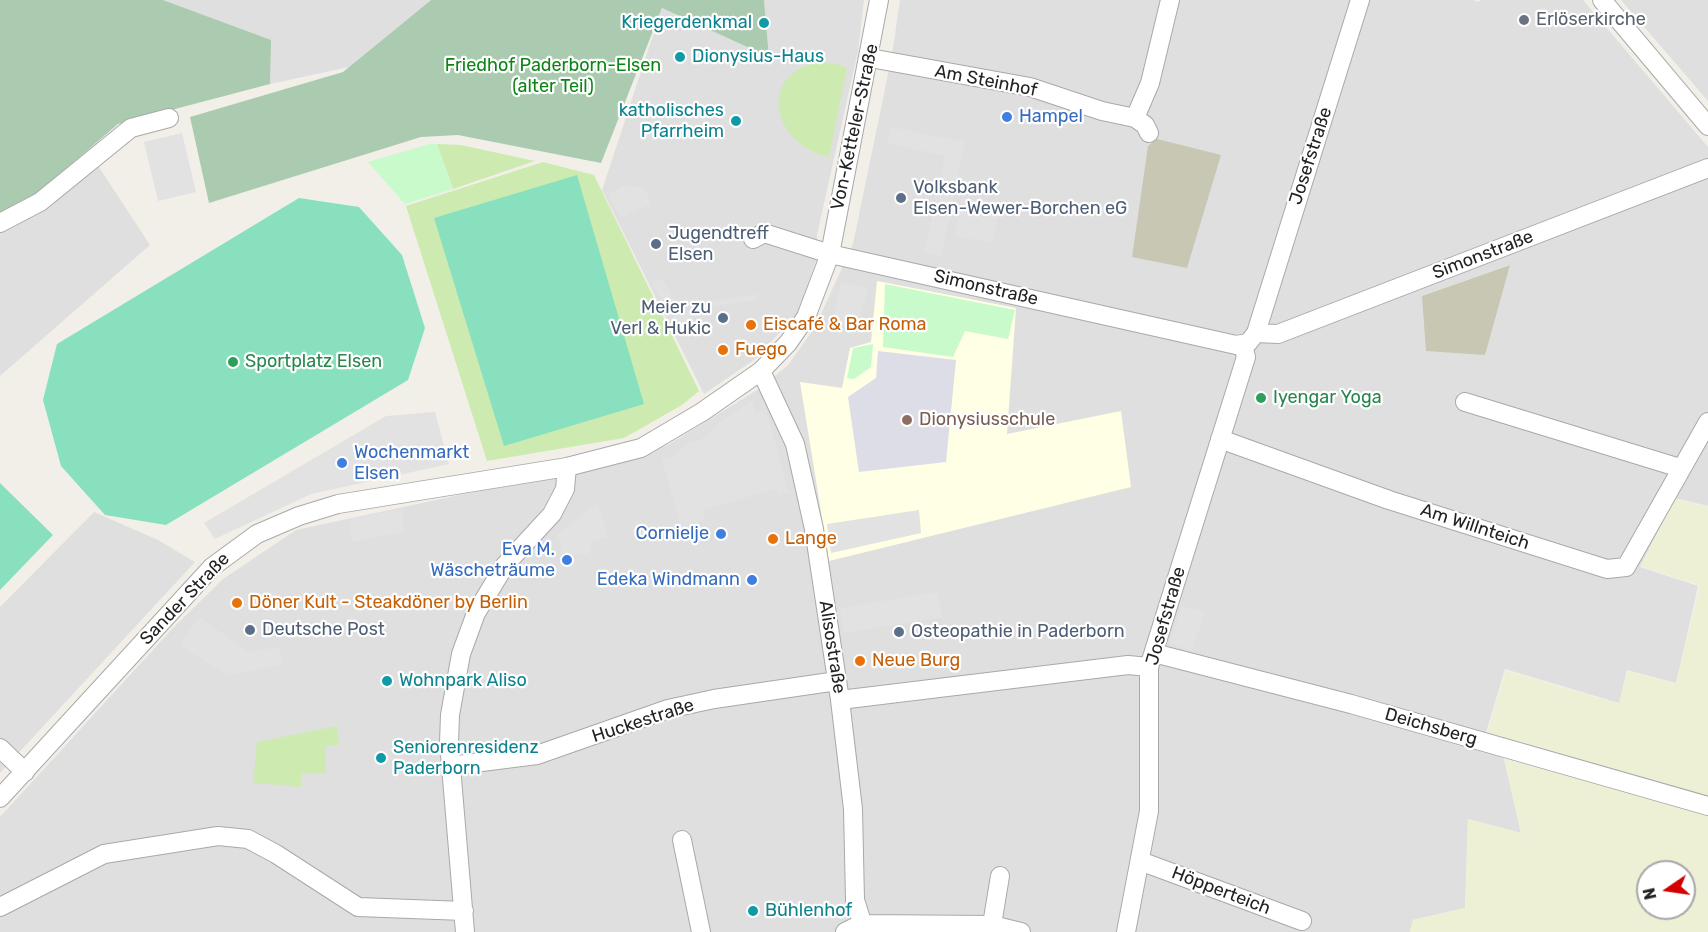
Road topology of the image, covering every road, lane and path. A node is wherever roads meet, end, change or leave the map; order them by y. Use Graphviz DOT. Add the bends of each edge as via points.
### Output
graph roads {
  1 [pos="879,0"];
  2 [pos="1170,0"];
  3 [pos="1360,0"];
  4 [pos="1602,0"];
  5 [pos="870,58"];
  6 [pos="169,118"];
  7 [pos="1135,118"];
  8 [pos="1708,126"];
  9 [pos="1149,133"];
  10 [pos="1708,168"];
  11 [pos="0,223"];
  12 [pos="753,239"];
  13 [pos="830,254"];
  14 [pos="1249,340"];
  15 [pos="761,371"];
  16 [pos="1465,402"];
  17 [pos="1708,422"];
  18 [pos="1220,439"];
  19 [pos="567,467"];
  20 [pos="1680,468"];
  21 [pos="1152,660"];
  22 [pos="837,681"];
  23 [pos="840,700"];
  24 [pos="0,748"];
  25 [pos="450,766"];
  26 [pos="25,772"];
  27 [pos="0,798"];
  28 [pos="1708,806"];
  29 [pos="682,840"];
  30 [pos="1140,861"];
  31 [pos="1000,876"];
  32 [pos="0,907"];
  33 [pos="464,911"];
  34 [pos="1302,921"];
  35 [pos="992,925"];
  36 [pos="857,929"];
  37 [pos="465,932"];
  38 [pos="701,932"];
  39 [pos="1021,932"];
  40 [pos="1126,932"];
  1 -- 5 [label="street, Von-Ketteler-Straße"];
  2 -- 7 [label="street" via="1150,83"];
  3 -- 14 [label="street, Josefstraße"];
  4 -- 8 [label="street"];
  5 -- 7 [label="street, Am Steinhof" via="1030,87"];
  5 -- 13 [label="street, Von-Ketteler-Straße"];
  6 -- 11 [label="street" via="131,128 40,202"];
  7 -- 9 [label="street"];
  10 -- 14 [label="street, Simonstraße" via="1278,334"];
  12 -- 13 [label="street" via="764,233"];
  13 -- 14 [label="street, Simonstraße" via="1236,345"];
  13 -- 15 [label="street, Von-Ketteler-Straße" via="806,317"];
  14 -- 18 [label="street, Josefstraße"];
  15 -- 19 [label="street, Von-Ketteler-Straße" via="641,448"];
  15 -- 22 [label="street, Alisostraße" via="795,444"];
  16 -- 20 [label="street"];
  17 -- 20 [label="street, Am Willnteich"];
  18 -- 20 [label="street, Am Willnteich" via="1389,500 1607,569 1626,567"];
  18 -- 21 [label="street, Josefstraße"];
  19 -- 25 [label="street" via="566,489 552,514 505,565 476,613 455,684 450,715"];
  19 -- 26 [label="street, Sander Straße" via="338,504 256,534 212,567"];
  21 -- 23 [label="street"];
  21 -- 28 [label="street, Deichsberg" via="1352,704"];
  21 -- 30 [label="street, Josefstraße" via="1149,811"];
  22 -- 23 [label="street, Alisostraße"];
  22 -- 25 [label="street, Huckestraße" via="668,709 537,755"];
  23 -- 36 [label="street, Alisostraße" via="853,809"];
  24 -- 26 [label="street"];
  25 -- 33 [label="street"];
  26 -- 27 [label="street, Sander Straße"];
  29 -- 38 [label="street"];
  30 -- 34 [label="street, Höpperteich"];
  30 -- 40 [label="street, Josefstraße"];
  31 -- 35 [label="street"];
  32 -- 33 [label="street" via="104,854 218,836 248,839 358,907"];
  33 -- 37 [label="street"];
  35 -- 36 [label="street"];
  35 -- 39 [label="street"];
}
